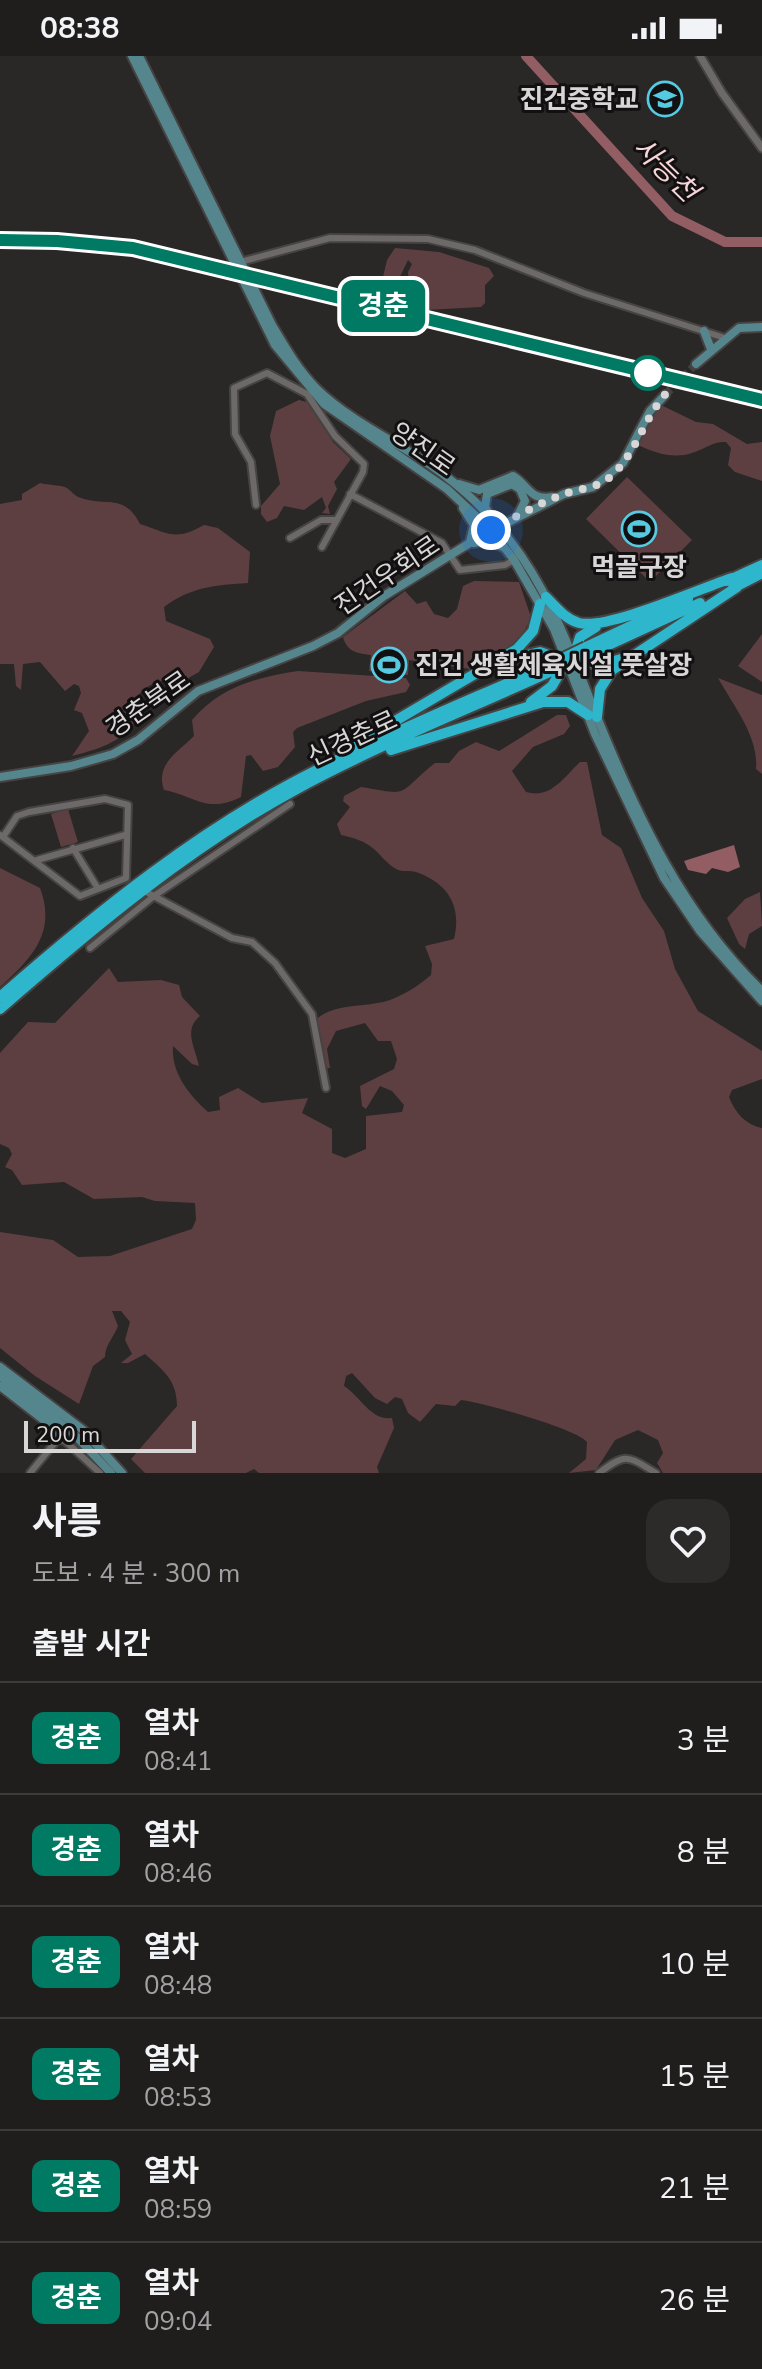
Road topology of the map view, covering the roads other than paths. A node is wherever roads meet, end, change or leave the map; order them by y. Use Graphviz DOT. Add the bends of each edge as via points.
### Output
graph roads {
  1 [pos="132,56"];
  2 [pos="139,56"];
  3 [pos="700,56"];
  4 [pos="762,148"];
  5 [pos="238,263"];
  6 [pos="762,327"];
  7 [pos="704,331"];
  8 [pos="725,338"];
  9 [pos="711,349"];
  10 [pos="696,364"];
  11 [pos="296,381"];
  12 [pos="665,395"];
  13 [pos="451,481"];
  14 [pos="350,494"];
  15 [pos="453,494"];
  16 [pos="564,494"];
  17 [pos="256,505"];
  18 [pos="531,510"];
  19 [pos="490,517"];
  20 [pos="517,517"];
  21 [pos="337,520"];
  22 [pos="495,528"];
  23 [pos="290,538"];
  24 [pos="508,538"];
  25 [pos="469,543"];
  26 [pos="322,547"];
  27 [pos="504,547"];
  28 [pos="449,556"];
  29 [pos="514,560"];
  30 [pos="762,565"];
  31 [pos="762,573"];
  32 [pos="734,582"];
  33 [pos="543,600"];
  34 [pos="602,624"];
  35 [pos="313,646"];
  36 [pos="631,655"];
  37 [pos="570,660"];
  38 [pos="552,667"];
  39 [pos="480,672"];
  40 [pos="526,705"];
  41 [pos="592,716"];
  42 [pos="316,770"];
  43 [pos="333,771"];
  44 [pos="0,777"];
  45 [pos="290,804"];
  46 [pos="125,835"];
  47 [pos="1,836"];
  48 [pos="73,848"];
  49 [pos="37,860"];
  50 [pos="97,887"];
  51 [pos="151,894"];
  52 [pos="90,948"];
  53 [pos="762,991"];
  54 [pos="0,997"];
  55 [pos="762,1001"];
  56 [pos="0,1009"];
  57 [pos="326,1088"];
  58 [pos="0,1367"];
  59 [pos="0,1376"];
  60 [pos="0,1386"];
  61 [pos="58,1439"];
  62 [pos="30,1473"];
  63 [pos="100,1473"];
  64 [pos="111,1473"];
  65 [pos="122,1473"];
  66 [pos="599,1473"];
  67 [pos="656,1473"];
  1 -- 5 [label="main road, 양진로"];
  2 -- 5 [label="main road, 양진로"];
  3 -- 4 [label="street"];
  5 -- 7 [label="street" via="330,238 428,239 475,250 593,296"];
  5 -- 11 [label="main road, 양진로"];
  5 -- 13 [label="main road, 양진로" via="283,343 318,390"];
  6 -- 8 [label="main road" via="739,328"];
  7 -- 8 [label="street"];
  7 -- 9 [label="main road"];
  8 -- 9 [label="main road"];
  9 -- 10 [label="main road"];
  11 -- 14 [label="street" via="335,436 362,458 363,472"];
  11 -- 15 [label="main road, 양진로"];
  11 -- 17 [label="street" via="267,373 234,388 235,434 251,462"];
  12 -- 16 [label="main road, 진건우회로" via="609,478"];
  13 -- 16 [label="main road" via="479,490 513,476 540,499"];
  13 -- 19 [label="main road, 양진로"];
  14 -- 21 [label="street"];
  14 -- 28 [label="street" via="442,543"];
  15 -- 22 [label="main road, 양진로"];
  15 -- 25 [label="main road" via="474,525"];
  16 -- 18 [label="main road, 진건우회로"];
  18 -- 20 [label="main road, 진건우회로"];
  18 -- 24 [label="main road" via="512,526"];
  19 -- 20 [label="main road" via="487,494 508,483 520,489 525,501"];
  19 -- 22 [label="main road, 양진로"];
  20 -- 22 [label="main road, 진건우회로"];
  21 -- 23 [label="street" via="321,520"];
  21 -- 26 [label="street"];
  22 -- 24 [label="main road, 양진로"];
  22 -- 25 [label="main road, 진건우회로"];
  22 -- 27 [label="main road, 양진로"];
  24 -- 33 [label="main road, 양진로"];
  25 -- 27 [label="main road" via="487,540"];
  25 -- 28 [label="main road, 진건우회로"];
  27 -- 29 [label="main road, 양진로"];
  28 -- 29 [label="street" via="460,570"];
  28 -- 35 [label="main road, 진건우회로"];
  29 -- 33 [label="main road, 양진로"];
  30 -- 32 [label="highway, 신경춘로"];
  31 -- 32 [label="highway, 신경춘로"];
  32 -- 34 [label="highway"];
  32 -- 36 [label="highway"];
  32 -- 38 [label="highway, 신경춘로, bridge"];
  33 -- 34 [label="highway" via="576,622"];
  33 -- 37 [label="main road, 양진로"];
  33 -- 39 [label="highway" via="525,642"];
  34 -- 37 [label="highway" via="580,637"];
  35 -- 44 [label="main road, 경춘북로" via="198,691 113,754"];
  36 -- 37 [label="highway" via="600,665"];
  36 -- 41 [label="highway" via="606,677"];
  37 -- 39 [label="highway" via="530,652"];
  37 -- 40 [label="highway" via="552,686"];
  37 -- 41 [label="main road, 양진로"];
  38 -- 42 [label="highway, 신경춘로"];
  38 -- 43 [label="highway, 신경춘로"];
  39 -- 42 [label="highway"];
  40 -- 41 [label="highway" via="568,702"];
  40 -- 43 [label="highway"];
  41 -- 53 [label="main road, 양진로" via="675,882 721,947"];
  41 -- 55 [label="main road, 양진로" via="664,878 700,931"];
  42 -- 54 [label="highway, 신경춘로" via="166,863"];
  43 -- 56 [label="highway, 신경춘로" via="189,855"];
  45 -- 51 [label="street"];
  46 -- 47 [label="street" via="128,805 105,799 17,816"];
  46 -- 48 [label="street"];
  46 -- 50 [label="street" via="128,880"];
  47 -- 49 [label="street"];
  48 -- 49 [label="street"];
  48 -- 50 [label="street"];
  49 -- 50 [label="street" via="74,894"];
  51 -- 52 [label="street"];
  51 -- 57 [label="street" via="232,938 252,942 284,973 312,1014"];
  58 -- 65 [label="main road" via="83,1430"];
  59 -- 64 [label="main road" via="73,1433"];
  60 -- 61 [label="main road" via="53,1427"];
  61 -- 62 [label="street"];
  61 -- 63 [label="street"];
  66 -- 67 [label="street" via="628,1457"];
}
